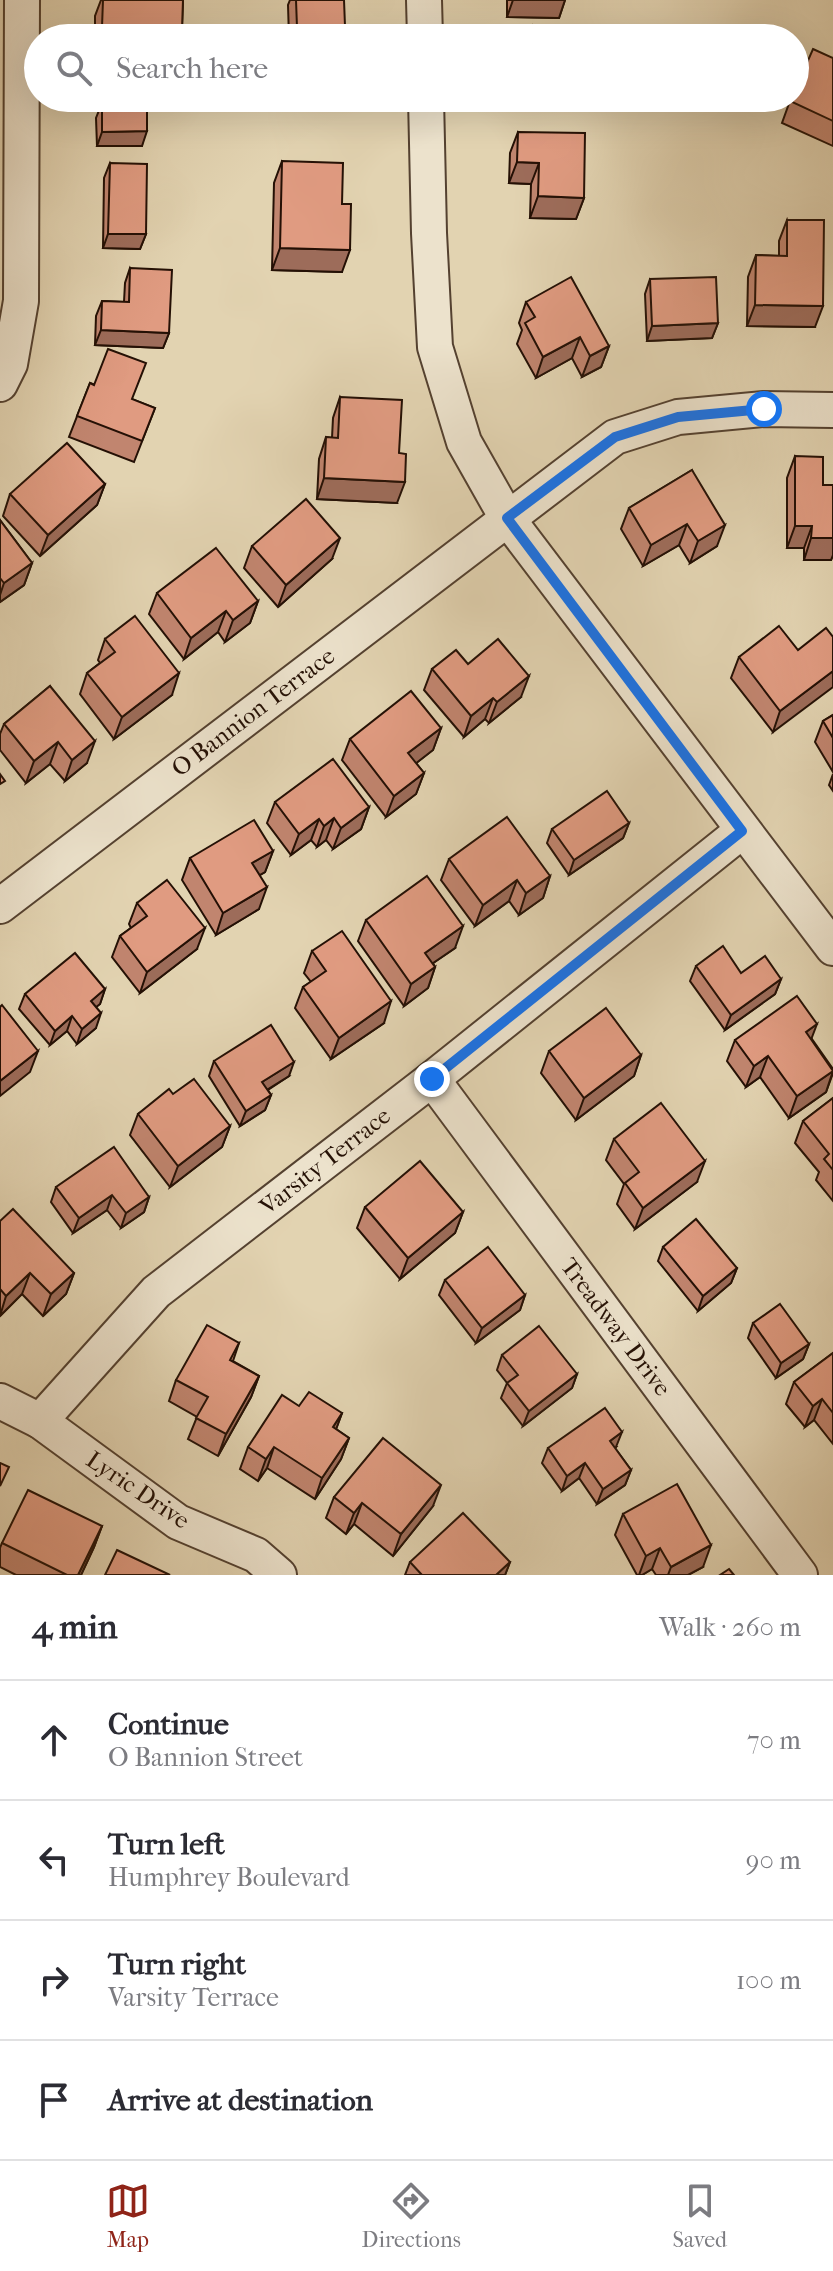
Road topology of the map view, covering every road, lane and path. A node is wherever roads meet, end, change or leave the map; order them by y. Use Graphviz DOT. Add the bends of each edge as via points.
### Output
graph roads {
  1 [pos="22,0"];
  2 [pos="424,0"];
  3 [pos="425,24"];
  4 [pos="426,112"];
  5 [pos="0,384"];
  6 [pos="833,410"];
  7 [pos="507,518"];
  8 [pos="742,831"];
  9 [pos="0,906"];
  10 [pos="833,948"];
  11 [pos="432,1079"];
  12 [pos="0,1401"];
  13 [pos="40,1421"];
  14 [pos="279,1575"];
  15 [pos="800,1575"];
  1 -- 5 [label="street" via="21,301 10,364"];
  2 -- 3 [label="street"];
  4 -- 7 [label="street" via="435,347 464,442"];
  6 -- 7 [label="street, O Bannion Terrace" via="764,409 678,417 615,437"];
  7 -- 8 [label="street"];
  7 -- 9 [label="street, O Bannion Terrace"];
  8 -- 10 [label="street"];
  8 -- 11 [label="street, Varsity Terrace"];
  11 -- 13 [label="street, Varsity Terrace" via="156,1292"];
  11 -- 15 [label="street, Treadway Drive"];
  12 -- 13 [label="street, Lyric Drive"];
  13 -- 14 [label="street, Lyric Drive" via="178,1522 256,1555"];
}
